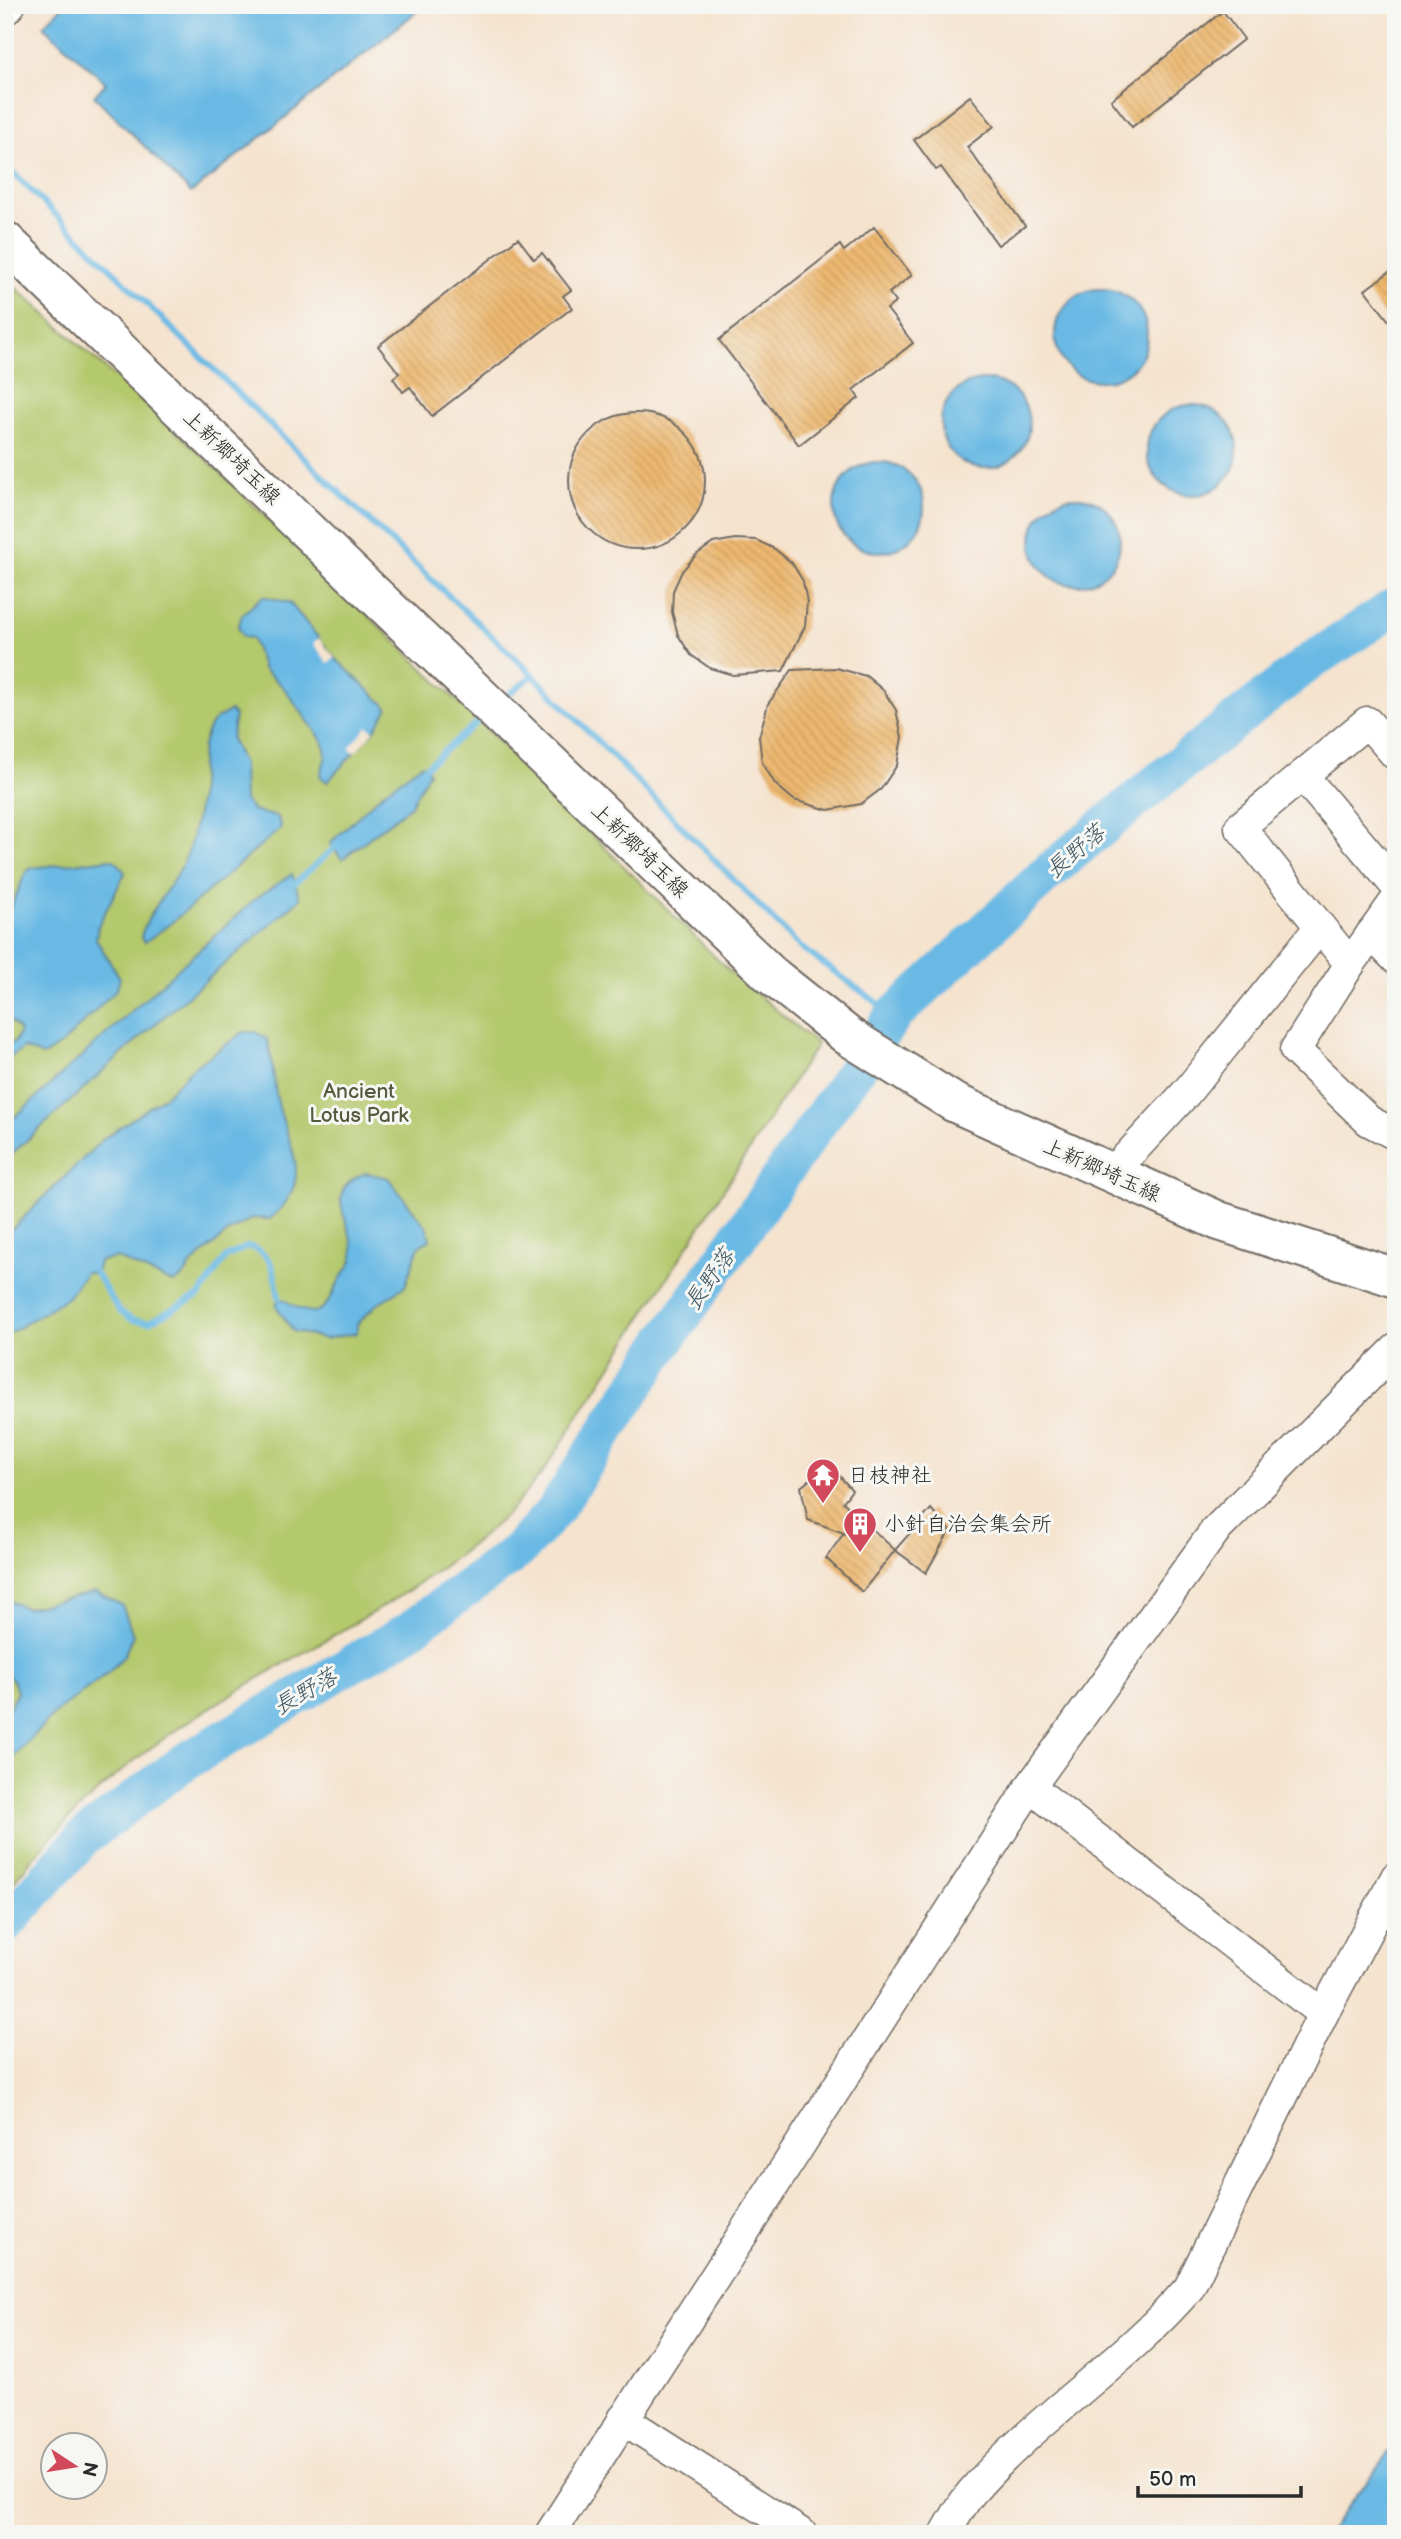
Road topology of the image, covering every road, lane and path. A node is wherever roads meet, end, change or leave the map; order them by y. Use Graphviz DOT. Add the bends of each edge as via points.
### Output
graph roads {
  1 [pos="10,5"];
  2 [pos="5,10"];
  3 [pos="5,241"];
  4 [pos="1396,755"];
  5 [pos="1303,776"];
  6 [pos="1396,886"];
  7 [pos="1396,900"];
  8 [pos="1319,928"];
  9 [pos="1371,934"];
  10 [pos="1396,958"];
  11 [pos="1350,964"];
  12 [pos="1396,1135"];
  13 [pos="1111,1174"];
  14 [pos="1396,1278"];
  15 [pos="1396,1349"];
  16 [pos="1030,1787"];
  17 [pos="1396,1877"];
  18 [pos="1323,2014"];
  19 [pos="623,2418"];
  20 [pos="550,2534"];
  21 [pos="802,2534"];
  22 [pos="945,2534"];
  1 -- 2 [label="street"];
  3 -- 13 [label="main road, 上新郷埼玉線" via="770,974 898,1070 953,1102"];
  4 -- 5 [label="street" via="1367,722"];
  5 -- 6 [label="street"];
  5 -- 8 [label="street" via="1240,827"];
  7 -- 9 [label="street"];
  8 -- 11 [label="street"];
  8 -- 13 [label="street" via="1186,1093"];
  9 -- 10 [label="street"];
  9 -- 11 [label="street"];
  11 -- 12 [label="street" via="1295,1050 1368,1121"];
  13 -- 14 [label="main road, 上新郷埼玉線" via="1219,1221"];
  15 -- 16 [label="street" via="1215,1531"];
  16 -- 18 [label="street"];
  16 -- 19 [label="street"];
  17 -- 18 [label="street"];
  18 -- 22 [label="street" via="1189,2288 1157,2325 1057,2409 970,2494"];
  19 -- 20 [label="street"];
  19 -- 21 [label="street"];
}
